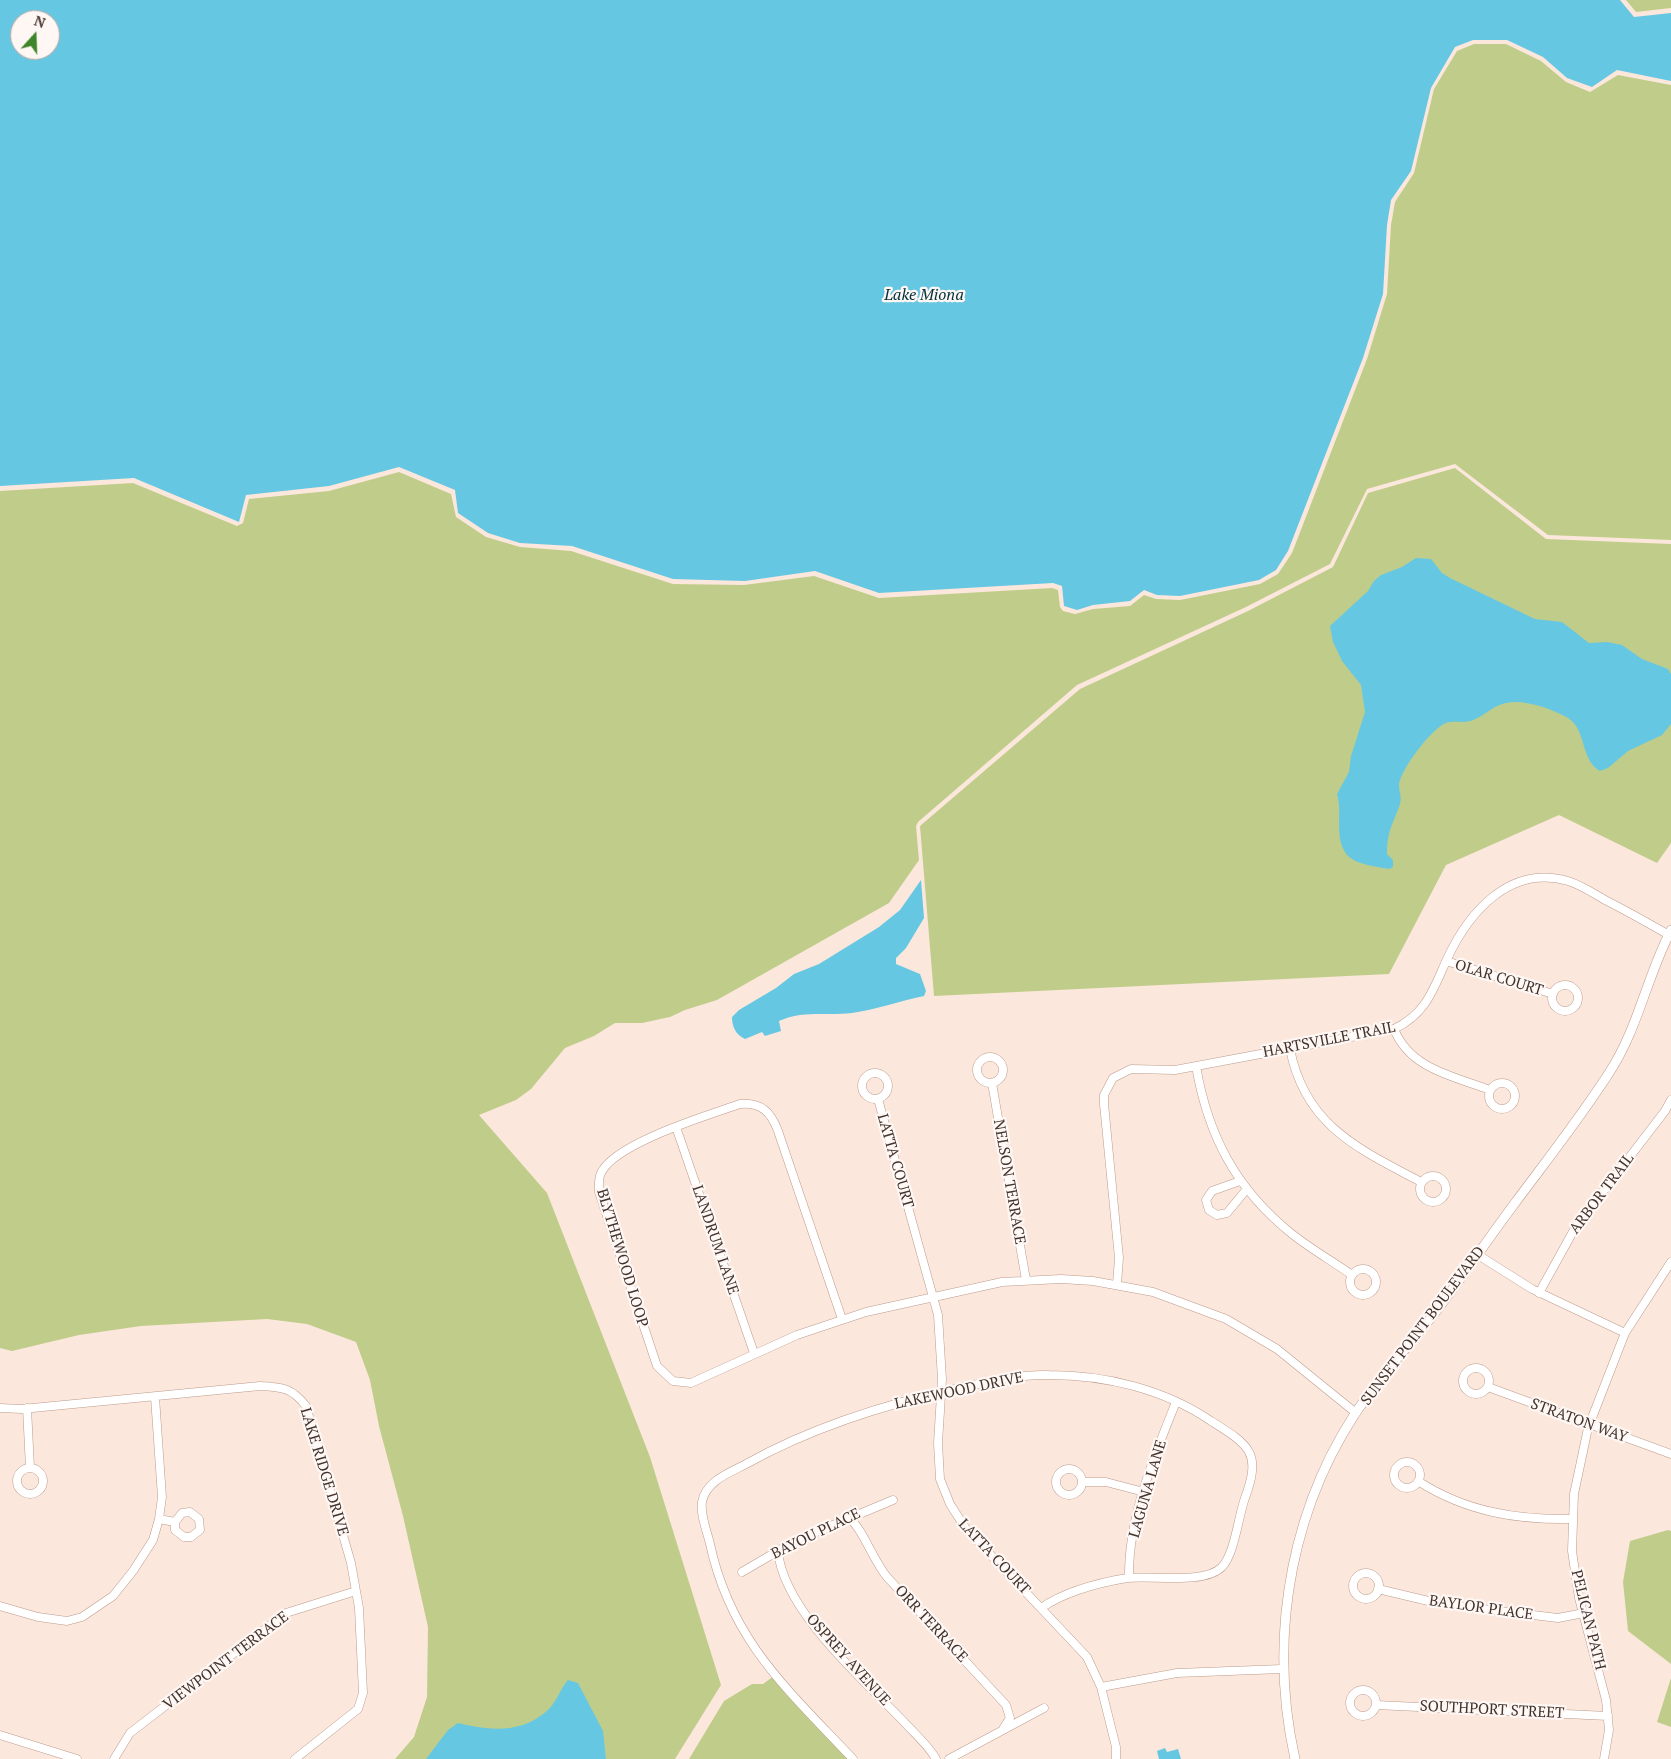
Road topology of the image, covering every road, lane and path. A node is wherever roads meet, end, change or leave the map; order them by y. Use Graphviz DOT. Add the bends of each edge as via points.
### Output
graph roads {
  1 [pos="1670,932"];
  2 [pos="1446,961"];
  3 [pos="1552,994"];
  4 [pos="1394,1029"];
  5 [pos="1290,1049"];
  6 [pos="1196,1066"];
  7 [pos="992,1083"];
  8 [pos="1490,1090"];
  9 [pos="878,1099"];
  10 [pos="1671,1100"];
  11 [pos="676,1127"];
  12 [pos="1240,1181"];
  13 [pos="1421,1182"];
  14 [pos="1246,1190"];
  15 [pos="1478,1255"];
  16 [pos="1671,1262"];
  17 [pos="1352,1275"];
  18 [pos="1026,1280"];
  19 [pos="1117,1284"];
  20 [pos="1539,1293"];
  21 [pos="933,1296"];
  22 [pos="842,1319"];
  23 [pos="1625,1333"];
  24 [pos="754,1353"];
  25 [pos="1488,1387"];
  26 [pos="941,1392"];
  27 [pos="155,1396"];
  28 [pos="1176,1402"];
  29 [pos="0,1408"];
  30 [pos="27,1408"];
  31 [pos="1356,1413"];
  32 [pos="1589,1424"];
  33 [pos="1671,1454"];
  34 [pos="30,1468"];
  35 [pos="1418,1481"];
  36 [pos="1082,1482"];
  37 [pos="1144,1492"];
  38 [pos="894,1500"];
  39 [pos="848,1517"];
  40 [pos="159,1518"];
  41 [pos="1573,1519"];
  42 [pos="175,1522"];
  43 [pos="778,1551"];
  44 [pos="742,1572"];
  45 [pos="1129,1578"];
  46 [pos="1378,1589"];
  47 [pos="356,1591"];
  48 [pos="0,1606"];
  49 [pos="1041,1608"];
  50 [pos="1584,1613"];
  51 [pos="1282,1669"];
  52 [pos="1101,1687"];
  53 [pos="1376,1705"];
  54 [pos="1044,1708"];
  55 [pos="1608,1716"];
  56 [pos="1003,1729"];
  57 [pos="0,1735"];
  58 [pos="77,1759"];
  59 [pos="114,1759"];
  60 [pos="295,1759"];
  61 [pos="853,1759"];
  62 [pos="936,1759"];
  63 [pos="949,1759"];
  64 [pos="1116,1759"];
  65 [pos="1295,1759"];
  66 [pos="1604,1759"];
  1 -- 2 [label="street, HARTSVILLE TRAIL" via="1570,881 1543,877 1527,879 1490,898 1462,930"];
  1 -- 15 [label="street, SUNSET POINT BOULEVARD" via="1620,1056"];
  2 -- 3 [label="street, OLAR COURT"];
  2 -- 4 [label="street, HARTSVILLE TRAIL" via="1425,1006 1408,1022"];
  4 -- 5 [label="street, HARTSVILLE TRAIL"];
  4 -- 8 [label="street" via="1403,1049 1419,1062"];
  5 -- 6 [label="street, HARTSVILLE TRAIL"];
  5 -- 13 [label="street" via="1307,1097 1331,1128 1366,1153"];
  6 -- 12 [label="street" via="1207,1115 1220,1147"];
  6 -- 19 [label="street, HARTSVILLE TRAIL" via="1121,1072 1113,1078 1104,1094 1119,1258"];
  7 -- 18 [label="street, NELSON TERRACE"];
  9 -- 21 [label="street, LATTA COURT"];
  10 -- 20 [label="street, ARBOR TRAIL" via="1575,1228"];
  11 -- 22 [label="street, BLYTHEWOOD LOOP" via="740,1104 758,1105 770,1114"];
  11 -- 24 [label="street, LANDRUM LANE"];
  11 -- 24 [label="street, BLYTHEWOOD LOOP" via="648,1139 614,1160 601,1174 598,1184 657,1366 673,1381 691,1383"];
  12 -- 14 [label="street"];
  12 -- 14 [label="street" via="1212,1191 1206,1200 1209,1210 1217,1215 1227,1213"];
  14 -- 17 [label="street" via="1294,1235"];
  15 -- 20 [label="street"];
  15 -- 31 [label="street, SUNSET POINT BOULEVARD"];
  16 -- 23 [label="street, PELICAN PATH"];
  18 -- 19 [label="street, BLYTHEWOOD LOOP" via="1061,1279"];
  18 -- 21 [label="street, BLYTHEWOOD LOOP"];
  19 -- 31 [label="street, BLYTHEWOOD LOOP" via="1183,1302 1233,1323 1277,1349"];
  20 -- 23 [label="street"];
  21 -- 22 [label="street, BLYTHEWOOD LOOP"];
  21 -- 26 [label="street, LATTA COURT" via="940,1332"];
  22 -- 24 [label="street, BLYTHEWOOD LOOP"];
  23 -- 32 [label="street, PELICAN PATH"];
  25 -- 32 [label="street, STRATON WAY"];
  26 -- 28 [label="street, LAKEWOOD DRIVE" via="1020,1376 1065,1375 1122,1383"];
  26 -- 49 [label="street, LATTA COURT" via="938,1463 940,1479 950,1504 966,1528"];
  26 -- 61 [label="street, LAKEWOOD DRIVE" via="867,1412 793,1440 712,1483 702,1501 720,1581 742,1631 776,1679"];
  27 -- 30 [label="street, LAKE RIDGE DRIVE"];
  27 -- 40 [label="street" via="162,1497"];
  27 -- 47 [label="street, LAKE RIDGE DRIVE" via="260,1386 296,1393 306,1406"];
  28 -- 37 [label="street, LAGUNA LANE"];
  28 -- 45 [label="street, LAKEWOOD DRIVE" via="1206,1417 1243,1444 1253,1460 1252,1479 1230,1552 1218,1570 1205,1576"];
  29 -- 30 [label="street, LAKE RIDGE DRIVE"];
  30 -- 34 [label="street"];
  31 -- 51 [label="street, SUNSET POINT BOULEVARD" via="1335,1449 1304,1522 1287,1600"];
  32 -- 33 [label="street, STRATON WAY"];
  32 -- 41 [label="street, PELICAN PATH" via="1574,1494"];
  35 -- 41 [label="street" via="1464,1506 1543,1520"];
  36 -- 37 [label="street" via="1106,1482"];
  37 -- 45 [label="street, LAGUNA LANE" via="1130,1550"];
  38 -- 39 [label="street, BAYOU PLACE"];
  39 -- 43 [label="street, BAYOU PLACE"];
  39 -- 56 [label="street, ORR TERRACE" via="857,1525 872,1557 887,1577 1006,1705 1010,1718"];
  40 -- 42 [label="street"];
  40 -- 48 [label="street" via="152,1540 133,1571 113,1596 82,1617 67,1621"];
  41 -- 50 [label="street, PELICAN PATH" via="1572,1551"];
  43 -- 44 [label="street, BAYOU PLACE"];
  43 -- 62 [label="street, OSPREY AVENUE" via="788,1584 810,1621"];
  45 -- 49 [label="street, LAKEWOOD DRIVE" via="1063,1595"];
  46 -- 50 [label="street, BAYLOR PLACE" via="1441,1604 1558,1618"];
  47 -- 59 [label="street, VIEWPOINT TERRACE" via="286,1613 130,1733"];
  47 -- 60 [label="street, LAKE RIDGE DRIVE" via="363,1693 358,1709"];
  49 -- 52 [label="street, LATTA COURT" via="1087,1657"];
  50 -- 55 [label="street, PELICAN PATH"];
  51 -- 52 [label="street" via="1177,1673"];
  51 -- 65 [label="street, SUNSET POINT BOULEVARD"];
  52 -- 64 [label="street, LATTA COURT"];
  53 -- 55 [label="street, SOUTHPORT STREET"];
  54 -- 56 [label="street"];
  55 -- 66 [label="street, PELICAN PATH"];
  56 -- 63 [label="street"];
  57 -- 58 [label="street"];
}
